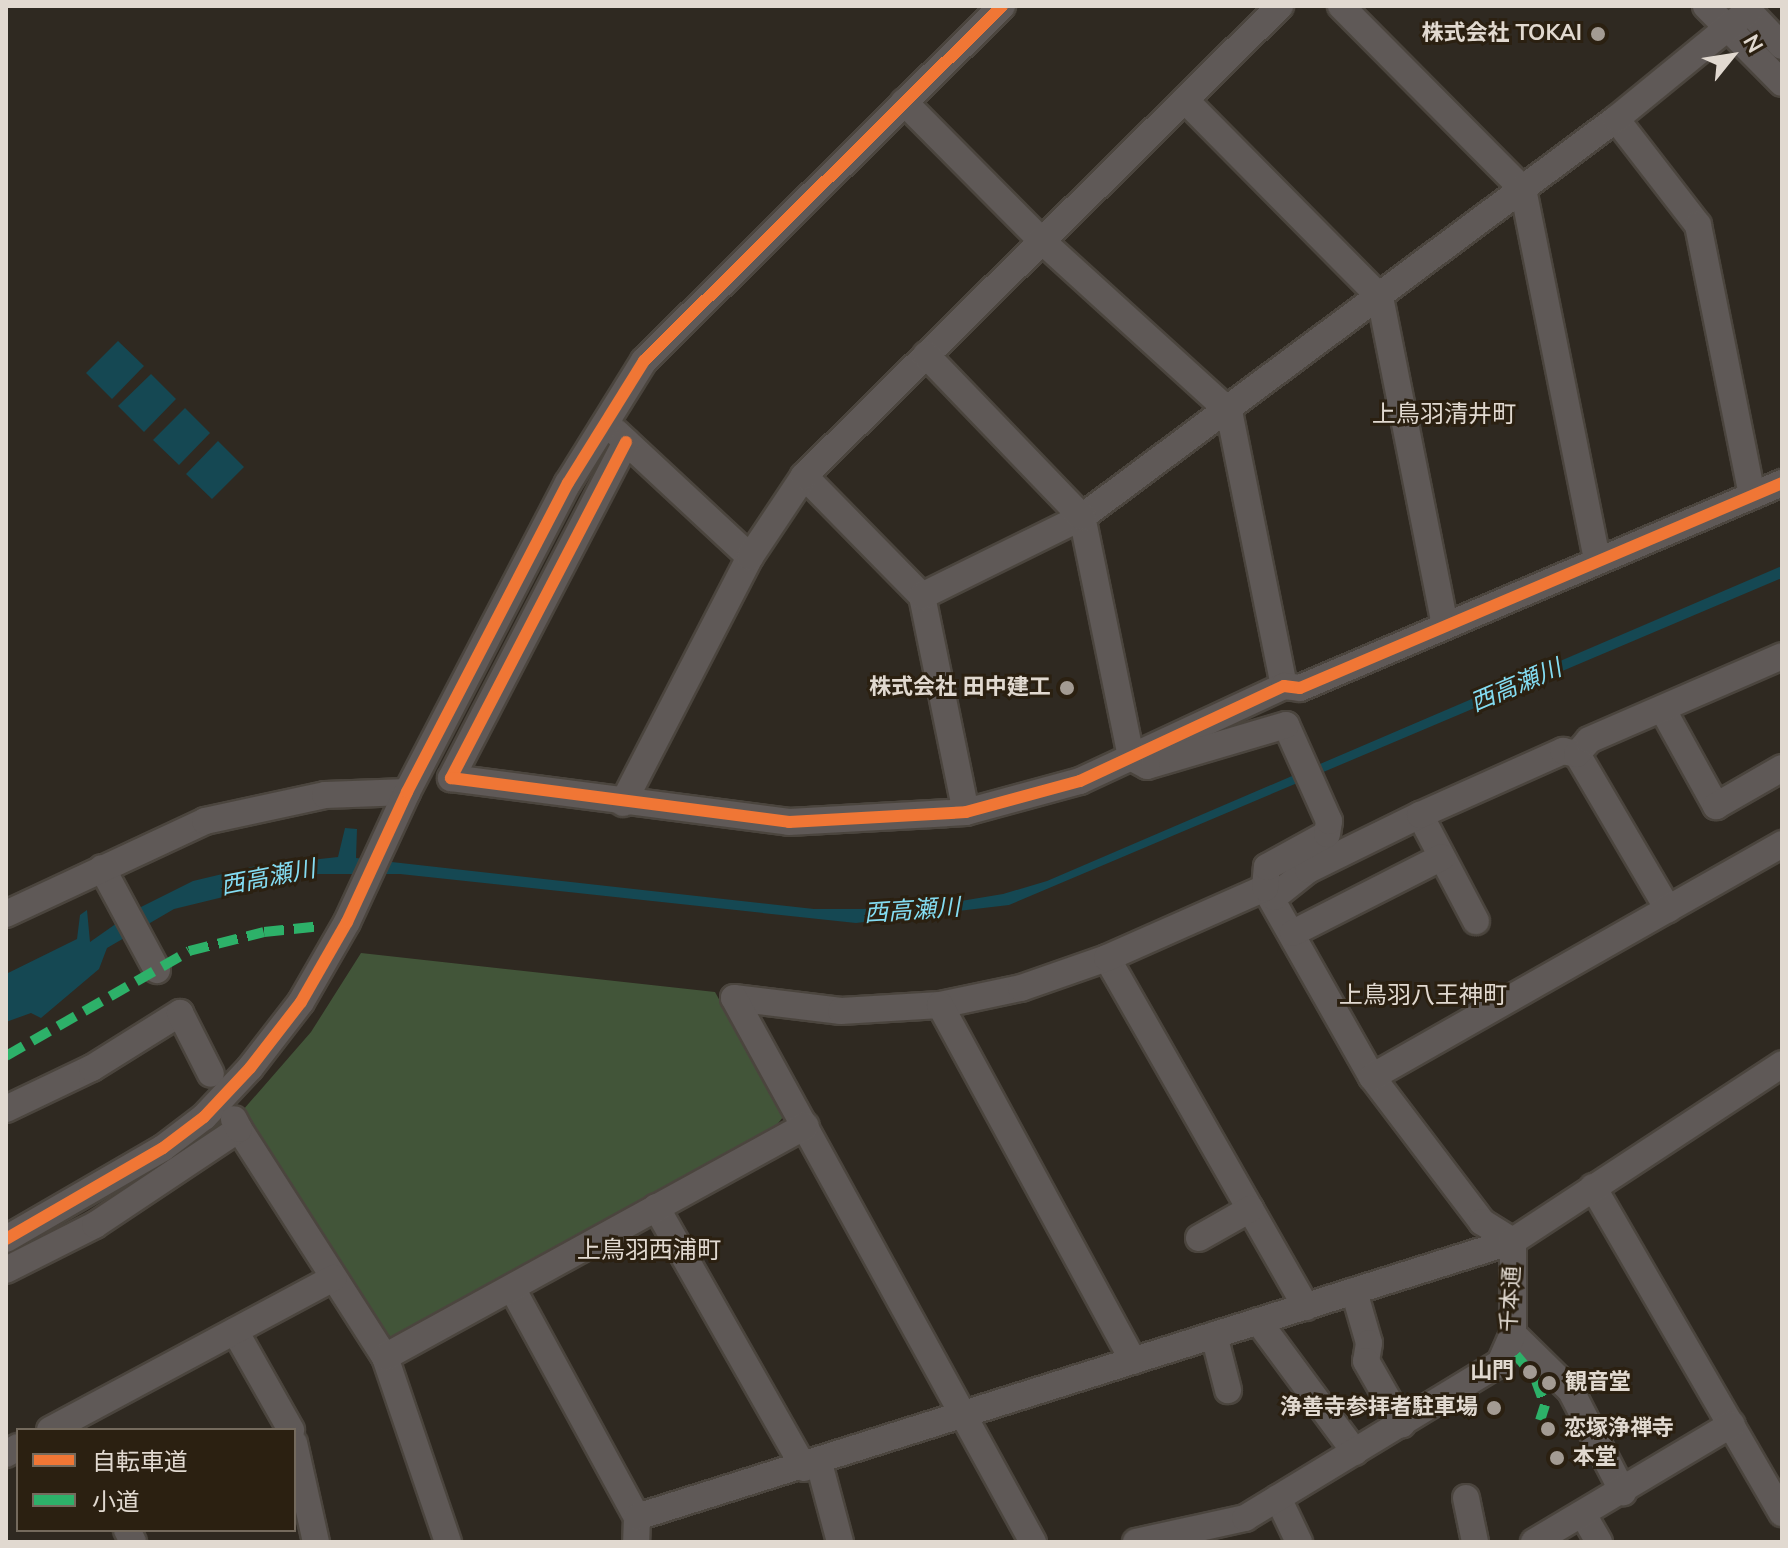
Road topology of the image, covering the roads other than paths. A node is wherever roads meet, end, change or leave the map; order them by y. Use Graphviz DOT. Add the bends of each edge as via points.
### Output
graph roads {
  1 [pos="1002,6"];
  2 [pos="1280,6"];
  3 [pos="1341,6"];
  4 [pos="1706,6"];
  5 [pos="1741,15"];
  6 [pos="1782,46"];
  7 [pos="1782,83"];
  8 [pos="1185,100"];
  9 [pos="904,102"];
  10 [pos="1616,119"];
  11 [pos="1523,189"];
  12 [pos="1042,241"];
  13 [pos="1380,297"];
  14 [pos="926,355"];
  15 [pos="1229,411"];
  16 [pos="617,433"];
  17 [pos="804,476"];
  18 [pos="1782,483"];
  19 [pos="1752,496"];
  20 [pos="1082,517"];
  21 [pos="750,557"];
  22 [pos="1597,561"];
  23 [pos="922,596"];
  24 [pos="1445,624"];
  25 [pos="1782,656"];
  26 [pos="1284,686"];
  27 [pos="1663,710"];
  28 [pos="1577,754"];
  29 [pos="1131,757"];
  30 [pos="1782,768"];
  31 [pos="623,803"];
  32 [pos="402,804"];
  33 [pos="966,812"];
  34 [pos="1420,815"];
  35 [pos="1782,844"];
  36 [pos="1442,857"];
  37 [pos="105,874"];
  38 [pos="1269,892"];
  39 [pos="1668,909"];
  40 [pos="6,914"];
  41 [pos="1476,921"];
  42 [pos="1293,933"];
  43 [pos="1107,958"];
  44 [pos="157,970"];
  45 [pos="940,1005"];
  46 [pos="1782,1064"];
  47 [pos="211,1074"];
  48 [pos="1372,1077"];
  49 [pos="6,1109"];
  50 [pos="806,1126"];
  51 [pos="1593,1187"];
  52 [pos="656,1207"];
  53 [pos="1250,1209"];
  54 [pos="1199,1238"];
  55 [pos="6,1239"];
  56 [pos="1513,1241"];
  57 [pos="6,1270"];
  58 [pos="334,1278"];
  59 [pos="512,1288"];
  60 [pos="1354,1291"];
  61 [pos="1306,1307"];
  62 [pos="1258,1321"];
  63 [pos="235,1331"];
  64 [pos="1513,1334"];
  65 [pos="1214,1335"];
  66 [pos="385,1357"];
  67 [pos="1133,1361"];
  68 [pos="1228,1390"];
  69 [pos="965,1412"];
  70 [pos="1402,1424"];
  71 [pos="1732,1424"];
  72 [pos="64,1427"];
  73 [pos="290,1428"];
  74 [pos="296,1452"];
  75 [pos="1355,1452"];
  76 [pos="812,1466"];
  77 [pos="1623,1492"];
  78 [pos="1278,1498"];
  79 [pos="1466,1498"];
  80 [pos="1782,1513"];
  81 [pos="1584,1516"];
  82 [pos="637,1530"];
  83 [pos="316,1542"];
  84 [pos="448,1542"];
  85 [pos="840,1542"];
  86 [pos="1033,1542"];
  87 [pos="1136,1542"];
  88 [pos="1299,1542"];
  89 [pos="1475,1542"];
  90 [pos="1534,1542"];
  91 [pos="1599,1542"];
  1 -- 9 [label="street"];
  2 -- 8 [label="street"];
  3 -- 11 [label="street"];
  4 -- 5 [label="street"];
  5 -- 6 [label="street"];
  5 -- 7 [label="street"];
  5 -- 10 [label="street"];
  8 -- 12 [label="street"];
  8 -- 13 [label="street"];
  9 -- 12 [label="street"];
  9 -- 16 [label="street" via="644,361"];
  10 -- 11 [label="street"];
  10 -- 19 [label="street" via="1698,225"];
  11 -- 13 [label="street"];
  11 -- 22 [label="street"];
  12 -- 14 [label="street"];
  12 -- 15 [label="street"];
  13 -- 15 [label="street"];
  13 -- 24 [label="street"];
  14 -- 17 [label="street"];
  14 -- 20 [label="street"];
  15 -- 20 [label="street"];
  15 -- 26 [label="street"];
  16 -- 21 [label="street"];
  16 -- 31 [label="street" via="451,778"];
  16 -- 32 [label="street" via="568,483"];
  17 -- 21 [label="street"];
  17 -- 23 [label="street"];
  18 -- 19 [label="street"];
  19 -- 22 [label="street"];
  20 -- 23 [label="street"];
  20 -- 29 [label="street"];
  21 -- 31 [label="street"];
  22 -- 24 [label="street"];
  23 -- 33 [label="street"];
  24 -- 26 [label="street" via="1300,688"];
  25 -- 27 [label="street"];
  26 -- 29 [label="street"];
  27 -- 28 [label="street" via="1589,740"];
  27 -- 30 [label="street" via="1716,806"];
  28 -- 34 [label="street" via="1563,751"];
  28 -- 39 [label="street"];
  29 -- 33 [label="street" via="1080,781"];
  29 -- 38 [label="street" via="1147,766 1286,725 1329,821 1327,834 1267,867"];
  31 -- 33 [label="street" via="789,822"];
  32 -- 37 [label="street" via="325,795 205,821"];
  32 -- 55 [label="street" via="347,922 301,1002 204,1117 110,1183"];
  34 -- 36 [label="street"];
  34 -- 38 [label="street"];
  35 -- 39 [label="street"];
  36 -- 41 [label="street"];
  36 -- 42 [label="street"];
  37 -- 40 [label="street"];
  37 -- 44 [label="street"];
  38 -- 42 [label="street"];
  38 -- 43 [label="street"];
  39 -- 48 [label="street"];
  42 -- 48 [label="street"];
  43 -- 45 [label="street" via="1021,988"];
  43 -- 53 [label="street"];
  45 -- 50 [label="street" via="841,1011 734,998"];
  45 -- 67 [label="street"];
  46 -- 51 [label="street, 千本通"];
  47 -- 49 [label="street" via="180,1013 92,1068"];
  48 -- 56 [label="street" via="1482,1222"];
  50 -- 52 [label="street"];
  50 -- 69 [label="street"];
  51 -- 56 [label="street, 千本通"];
  51 -- 71 [label="street"];
  52 -- 59 [label="street"];
  52 -- 76 [label="street"];
  53 -- 54 [label="street"];
  53 -- 61 [label="street"];
  56 -- 60 [label="street"];
  56 -- 64 [label="street, 千本通"];
  57 -- 58 [label="street" via="95,1225 236,1124"];
  58 -- 63 [label="street"];
  58 -- 66 [label="street"];
  59 -- 66 [label="street"];
  59 -- 82 [label="street"];
  60 -- 61 [label="street"];
  60 -- 70 [label="street" via="1369,1343 1366,1361"];
  61 -- 62 [label="street"];
  62 -- 65 [label="street"];
  62 -- 75 [label="street"];
  63 -- 72 [label="street"];
  63 -- 73 [label="street"];
  64 -- 70 [label="street, 千本通" via="1500,1363"];
  64 -- 77 [label="street" via="1571,1391"];
  65 -- 67 [label="street"];
  65 -- 68 [label="street"];
  66 -- 84 [label="street"];
  67 -- 69 [label="street"];
  69 -- 76 [label="street"];
  69 -- 86 [label="street"];
  70 -- 75 [label="street, 千本通"];
  71 -- 77 [label="street"];
  71 -- 80 [label="street"];
  74 -- 83 [label="street"];
  75 -- 78 [label="street, 千本通"];
  76 -- 82 [label="street"];
  76 -- 85 [label="street"];
  77 -- 81 [label="street"];
  78 -- 87 [label="street, 千本通" via="1245,1518"];
  78 -- 88 [label="street"];
  79 -- 89 [label="street"];
  81 -- 90 [label="street"];
  81 -- 91 [label="street"];
}
